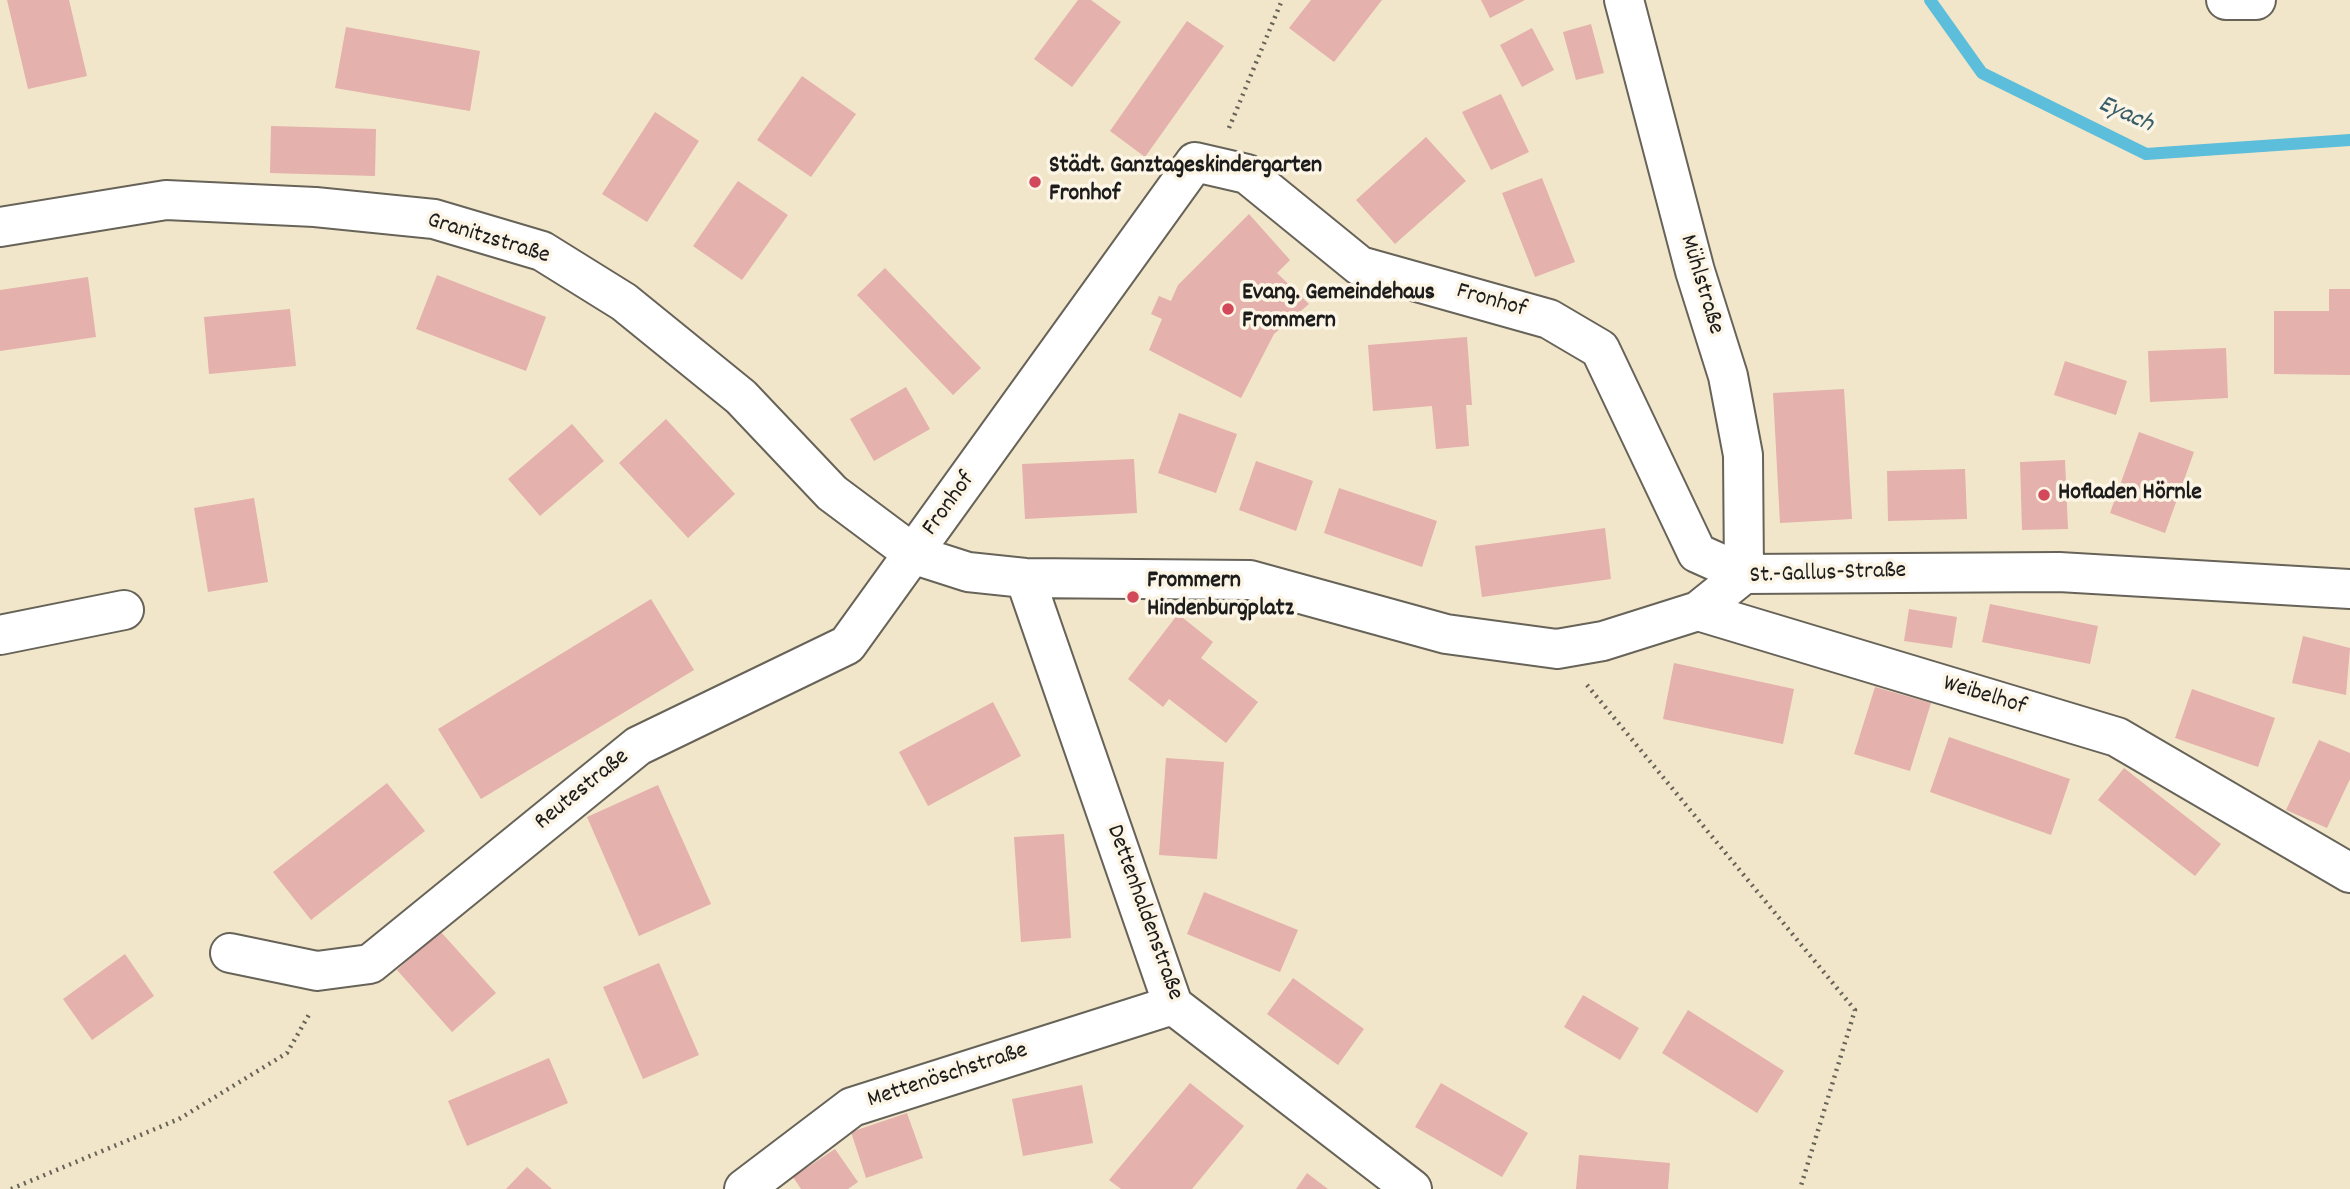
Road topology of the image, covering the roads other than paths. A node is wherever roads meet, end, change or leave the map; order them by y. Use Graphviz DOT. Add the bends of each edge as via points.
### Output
graph roads {
  1 [pos="1623,0"];
  2 [pos="2226,0"];
  3 [pos="2256,0"];
  4 [pos="0,227"];
  5 [pos="915,555"];
  6 [pos="1744,574"];
  7 [pos="1025,578"];
  8 [pos="2350,589"];
  9 [pos="124,610"];
  10 [pos="1698,611"];
  11 [pos="0,635"];
  12 [pos="2350,873"];
  13 [pos="230,953"];
  14 [pos="1173,1005"];
  15 [pos="744,1189"];
  16 [pos="1412,1189"];
  1 -- 6 [label="street, Mühlstraße" via="1695,271 1728,376 1743,455"];
  2 -- 3 [label="street"];
  4 -- 5 [label="street, Granitzstraße" via="166,200 315,207 434,219 542,251 624,302 741,397 832,493"];
  5 -- 6 [label="street, Fronhof" via="1195,162 1247,174 1360,265 1549,319 1600,349 1696,554"];
  5 -- 7 [label="street, St.-Gallus-Straße" via="968,572"];
  5 -- 13 [label="street, Reutestraße" via="847,645 638,746 370,964 317,971"];
  6 -- 8 [label="street, St.-Gallus-Straße" via="2059,572"];
  6 -- 10 [label="street, St.-Gallus-Straße"];
  7 -- 10 [label="street, St.-Gallus-Straße" via="1250,580 1446,634 1557,649 1604,641"];
  7 -- 14 [label="street, Dettenhaldenstraße"];
  9 -- 11 [label="street"];
  10 -- 12 [label="street, Weibelhof" via="2117,737"];
  14 -- 15 [label="street, Mettenöschstraße" via="852,1107"];
  14 -- 16 [label="street, Dettenhaldenstraße"];
}
